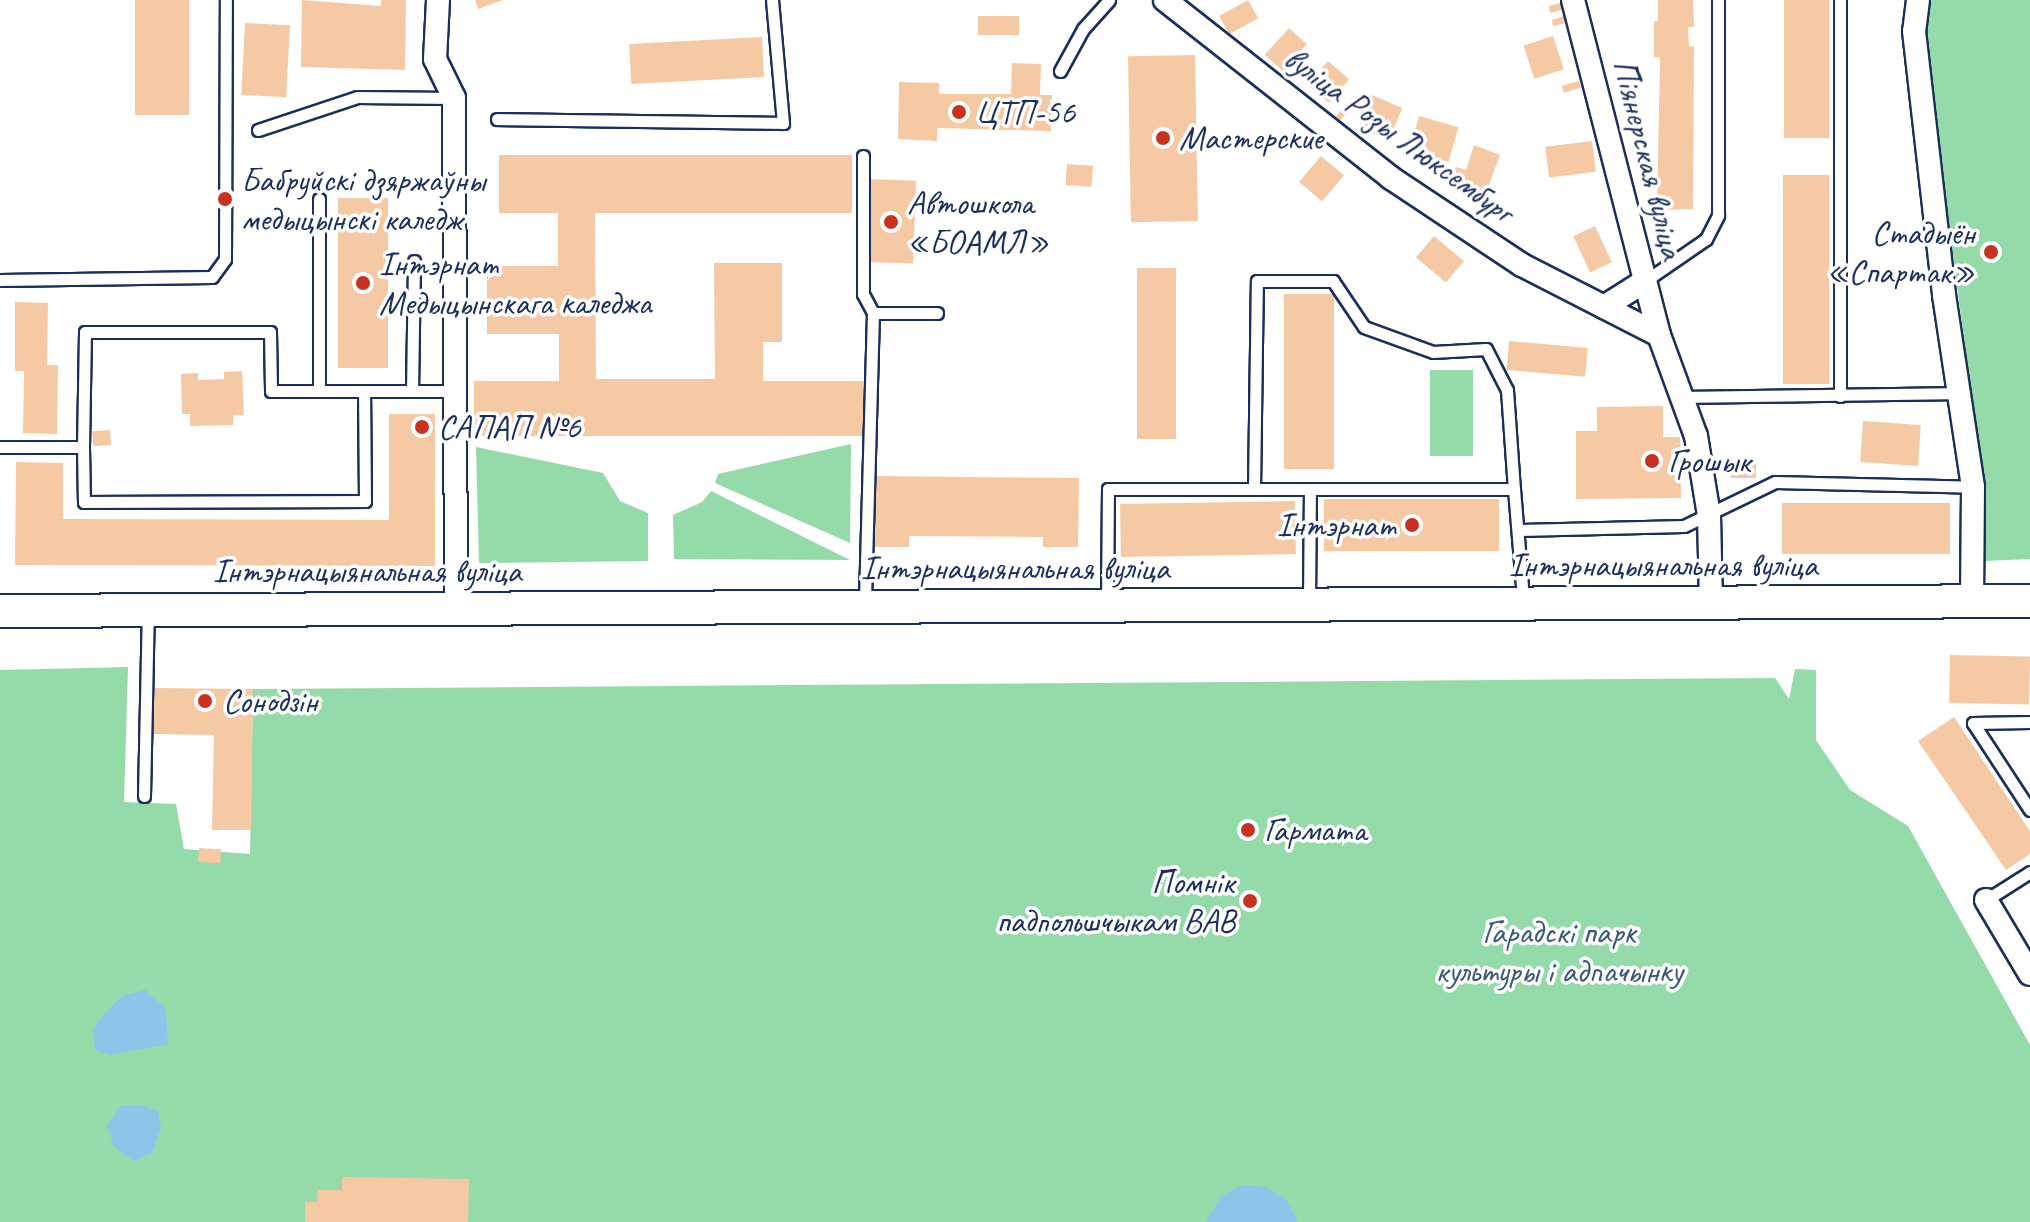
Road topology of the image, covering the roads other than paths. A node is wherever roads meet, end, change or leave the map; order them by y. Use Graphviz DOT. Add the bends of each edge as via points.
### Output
graph roads {
  1 [pos="226,0"];
  2 [pos="438,0"];
  3 [pos="772,0"];
  4 [pos="1109,0"];
  5 [pos="1165,0"];
  6 [pos="1573,0"];
  7 [pos="1718,0"];
  8 [pos="1840,0"];
  9 [pos="1918,0"];
  10 [pos="1060,71"];
  11 [pos="454,98"];
  12 [pos="497,119"];
  13 [pos="258,130"];
  14 [pos="863,156"];
  15 [pos="319,199"];
  16 [pos="414,261"];
  17 [pos="0,280"];
  18 [pos="1645,281"];
  19 [pos="1604,307"];
  20 [pos="873,313"];
  21 [pos="937,313"];
  22 [pos="1659,335"];
  23 [pos="319,391"];
  24 [pos="364,391"];
  25 [pos="412,391"];
  26 [pos="452,391"];
  27 [pos="1959,393"];
  28 [pos="1840,396"];
  29 [pos="1685,397"];
  30 [pos="0,447"];
  31 [pos="83,447"];
  32 [pos="1973,487"];
  33 [pos="1254,489"];
  34 [pos="1310,489"];
  35 [pos="1514,489"];
  36 [pos="1709,515"];
  37 [pos="1520,530"];
  38 [pos="2030,601"];
  39 [pos="1972,602"];
  40 [pos="1711,603"];
  41 [pos="1523,604"];
  42 [pos="1309,605"];
  43 [pos="1107,606"];
  44 [pos="865,607"];
  45 [pos="456,609"];
  46 [pos="0,611"];
  47 [pos="148,611"];
  48 [pos="2030,722"];
  49 [pos="144,796"];
  50 [pos="2030,810"];
  51 [pos="2030,872"];
  52 [pos="1986,900"];
  53 [pos="2030,974"];
  1 -- 17 [label="lane" via="225,259 212,277"];
  2 -- 11 [label="street" via="435,59"];
  3 -- 12 [label="lane" via="783,123"];
  4 -- 10 [label="lane" via="1083,29"];
  5 -- 19 [label="street, вуліца Розы Люксембург" via="1391,178 1522,265"];
  6 -- 18 [label="street, Піянерская вуліца"];
  7 -- 18 [label="lane" via="1718,215 1706,239"];
  8 -- 28 [label="lane"];
  9 -- 27 [label="street" via="1914,31"];
  11 -- 13 [label="lane" via="357,97"];
  11 -- 26 [label="street"];
  14 -- 20 [label="lane" via="863,294"];
  15 -- 23 [label="lane"];
  16 -- 25 [label="lane"];
  18 -- 19 [label="street"];
  18 -- 22 [label="street, Піянерская вуліца"];
  19 -- 22 [label="street, вуліца Розы Люксембург"];
  20 -- 21 [label="lane"];
  20 -- 44 [label="lane"];
  22 -- 29 [label="street, Піянерская вуліца"];
  23 -- 24 [label="lane"];
  23 -- 31 [label="lane" via="271,391 270,332 85,332"];
  24 -- 25 [label="lane"];
  24 -- 31 [label="lane" via="365,501 84,502"];
  25 -- 26 [label="lane"];
  26 -- 45 [label="street"];
  27 -- 28 [label="lane"];
  27 -- 32 [label="street"];
  28 -- 29 [label="lane"];
  29 -- 36 [label="street, Піянерская вуліца"];
  30 -- 31 [label="lane"];
  32 -- 36 [label="lane" via="1775,482"];
  32 -- 39 [label="street"];
  33 -- 34 [label="lane"];
  33 -- 35 [label="lane" via="1257,281 1333,281 1364,327 1433,352 1486,349 1507,390"];
  33 -- 43 [label="lane" via="1108,489"];
  34 -- 35 [label="lane"];
  34 -- 42 [label="lane"];
  35 -- 37 [label="lane"];
  36 -- 37 [label="lane" via="1684,526"];
  36 -- 40 [label="street, Піянерская вуліца"];
  37 -- 41 [label="lane"];
  38 -- 39 [label="main road, Інтэрнацыянальная вуліца"];
  39 -- 40 [label="main road, Інтэрнацыянальная вуліца"];
  40 -- 41 [label="main road, Інтэрнацыянальная вуліца"];
  41 -- 42 [label="main road, Інтэрнацыянальная вуліца"];
  42 -- 43 [label="main road, Інтэрнацыянальная вуліца"];
  43 -- 44 [label="main road, Інтэрнацыянальная вуліца"];
  44 -- 45 [label="main road, Інтэрнацыянальная вуліца"];
  45 -- 47 [label="main road, Інтэрнацыянальная вуліца"];
  46 -- 47 [label="main road, Інтэрнацыянальная вуліца"];
  47 -- 49 [label="lane"];
  48 -- 50 [label="lane" via="1973,723"];
  51 -- 52 [label="lane"];
  52 -- 53 [label="street"];
}
